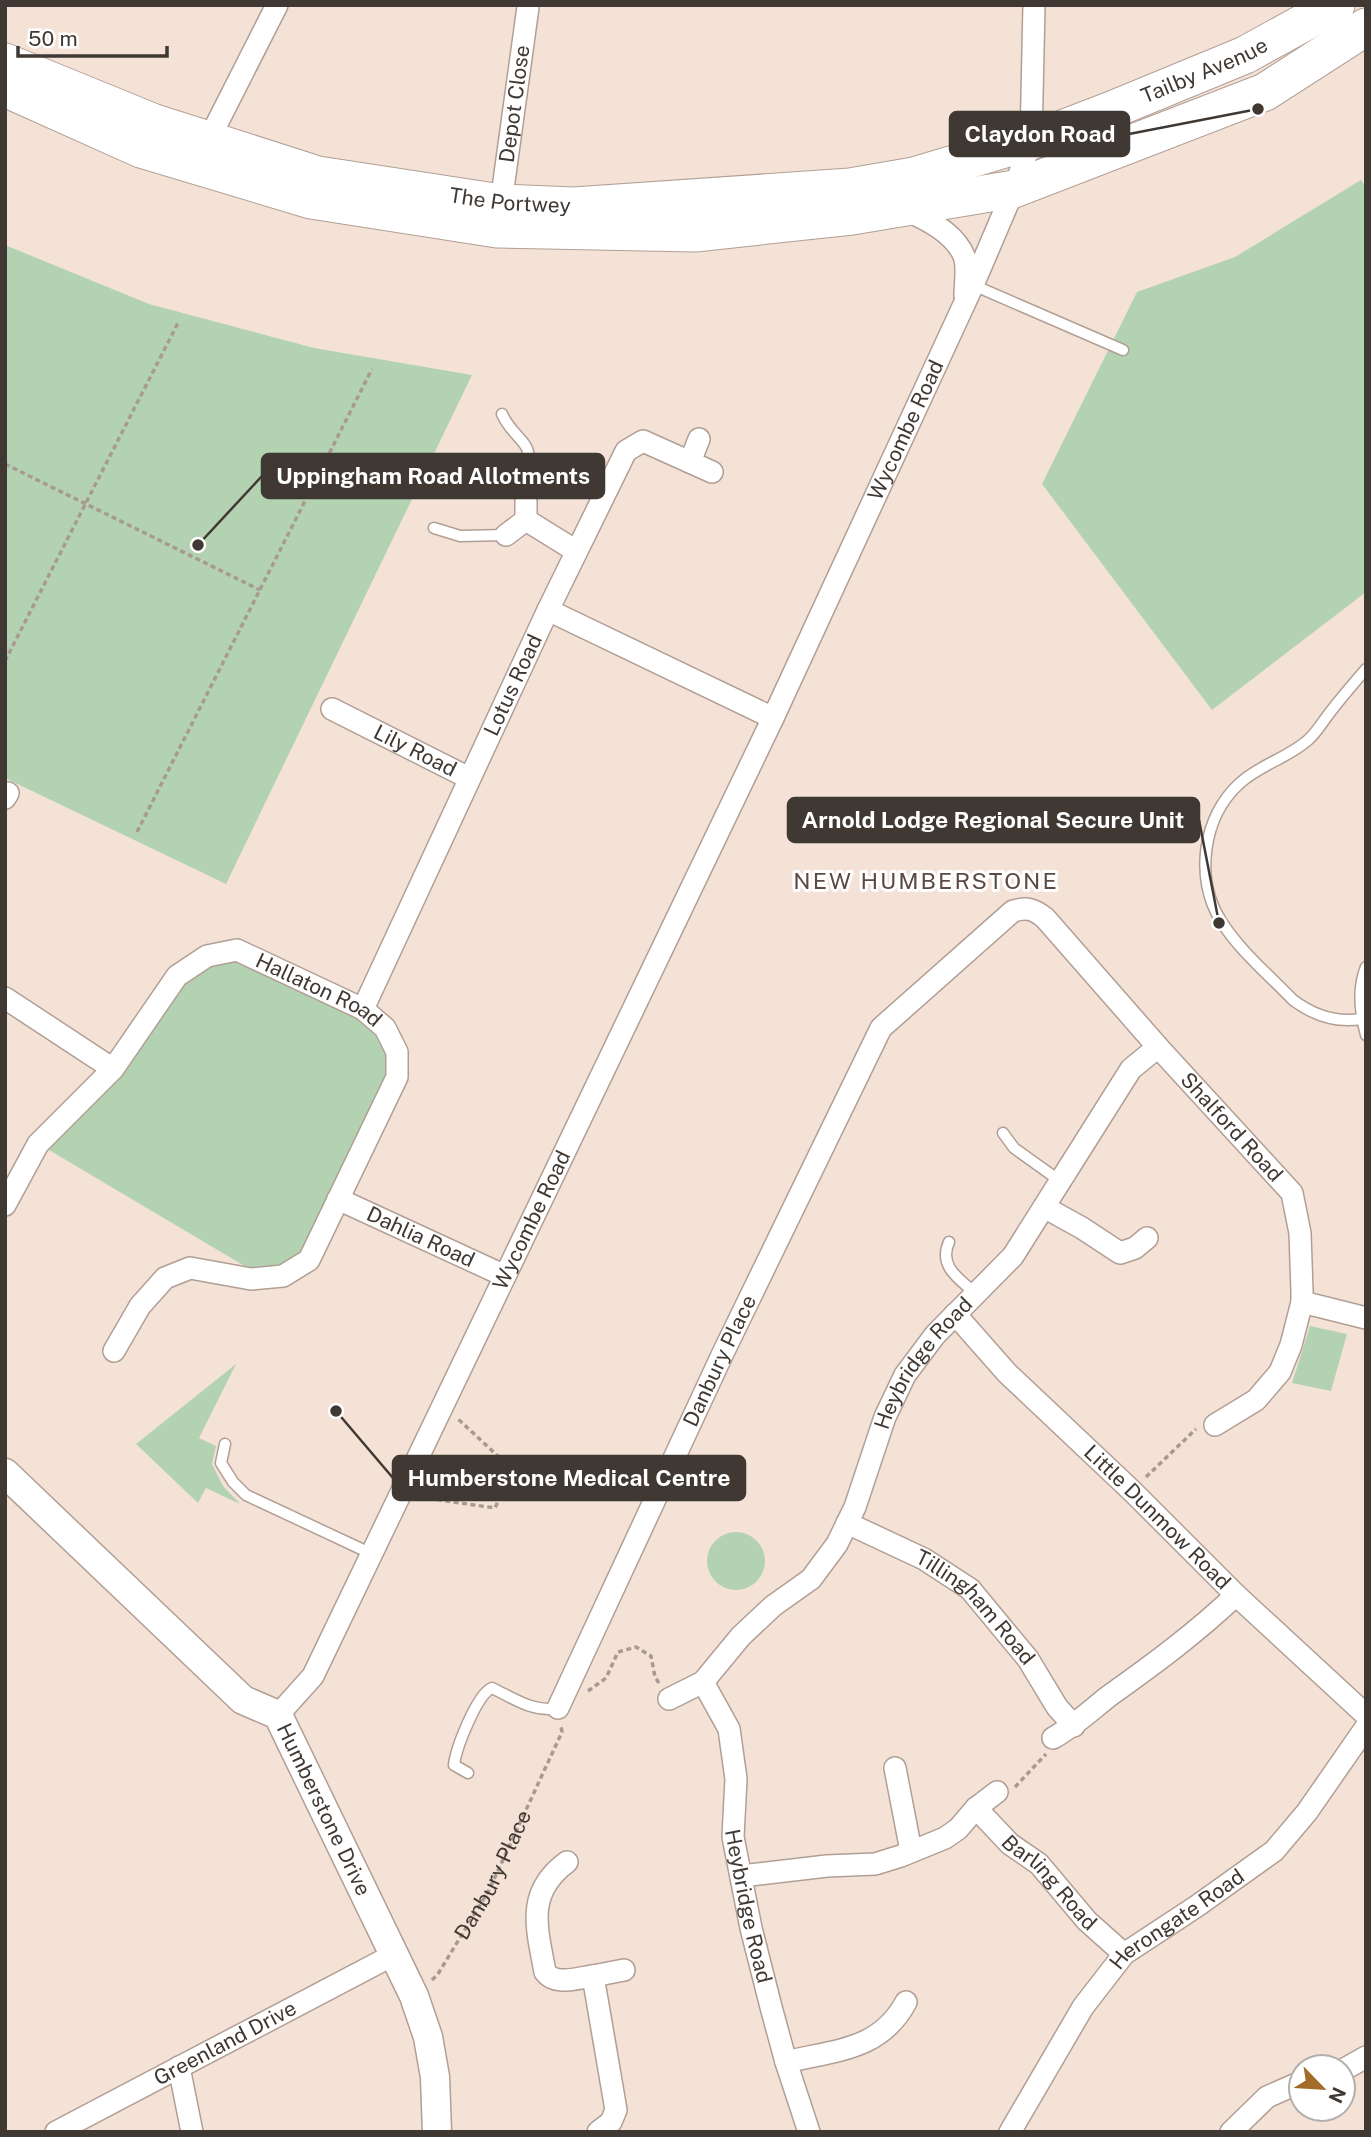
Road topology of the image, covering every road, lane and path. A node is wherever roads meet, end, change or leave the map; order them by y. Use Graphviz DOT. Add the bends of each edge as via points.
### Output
graph roads {
  1 [pos="277,5"];
  2 [pos="1034,5"];
  3 [pos="1336,5"];
  4 [pos="528,7"];
  5 [pos="1366,27"];
  6 [pos="5,62"];
  7 [pos="5,88"];
  8 [pos="1031,141"];
  9 [pos="203,153"];
  10 [pos="1014,189"];
  11 [pos="697,197"];
  12 [pos="500,203"];
  13 [pos="900,208"];
  14 [pos="695,233"];
  15 [pos="969,293"];
  16 [pos="178,323"];
  17 [pos="1123,350"];
  18 [pos="372,369"];
  19 [pos="502,414"];
  20 [pos="699,439"];
  21 [pos="690,462"];
  22 [pos="5,464"];
  23 [pos="712,472"];
  24 [pos="86,503"];
  25 [pos="526,510"];
  26 [pos="434,528"];
  27 [pos="506,534"];
  28 [pos="576,551"];
  29 [pos="260,590"];
  30 [pos="548,610"];
  31 [pos="5,661"];
  32 [pos="1366,669"];
  33 [pos="332,709"];
  34 [pos="773,718"];
  35 [pos="469,778"];
  36 [pos="137,832"];
  37 [pos="1013,911"];
  38 [pos="1366,967"];
  39 [pos="5,998"];
  40 [pos="363,1009"];
  41 [pos="1361,1019"];
  42 [pos="1366,1035"];
  43 [pos="1158,1047"];
  44 [pos="113,1069"];
  45 [pos="1003,1133"];
  46 [pos="1060,1181"];
  47 [pos="338,1199"];
  48 [pos="5,1205"];
  49 [pos="1044,1207"];
  50 [pos="1147,1238"];
  51 [pos="949,1242"];
  52 [pos="505,1276"];
  53 [pos="975,1293"];
  54 [pos="1302,1303"];
  55 [pos="955,1314"];
  56 [pos="1366,1318"];
  57 [pos="114,1351"];
  58 [pos="444,1405"];
  59 [pos="1215,1425"];
  60 [pos="225,1444"];
  61 [pos="5,1474"];
  62 [pos="1132,1491"];
  63 [pos="401,1494"];
  64 [pos="847,1523"];
  65 [pos="372,1554"];
  66 [pos="1236,1595"];
  67 [pos="703,1682"];
  68 [pos="580,1687"];
  69 [pos="669,1699"];
  70 [pos="558,1708"];
  71 [pos="278,1715"];
  72 [pos="1366,1715"];
  73 [pos="1074,1726"];
  74 [pos="1366,1727"];
  75 [pos="1053,1738"];
  76 [pos="895,1768"];
  77 [pos="468,1773"];
  78 [pos="997,1792"];
  79 [pos="975,1808"];
  80 [pos="911,1851"];
  81 [pos="567,1862"];
  82 [pos="741,1876"];
  83 [pos="394,1954"];
  84 [pos="1124,1954"];
  85 [pos="624,1970"];
  86 [pos="593,1976"];
  87 [pos="414,1996"];
  88 [pos="905,2002"];
  89 [pos="786,2062"];
  90 [pos="179,2067"];
  91 [pos="1287,2088"];
  92 [pos="56,2132"];
  93 [pos="192,2132"];
  94 [pos="437,2132"];
  95 [pos="598,2132"];
  96 [pos="809,2132"];
  97 [pos="1010,2132"];
  98 [pos="1231,2132"];
  1 -- 9 [label="street"];
  2 -- 8 [label="street, Wycombe Road"];
  3 -- 8 [label="highway, Tailby Avenue" via="1245,55"];
  4 -- 12 [label="street, Depot Close"];
  5 -- 10 [label="highway, Tailby Avenue" via="1265,92"];
  6 -- 9 [label="highway, The Portwey" via="152,122"];
  7 -- 9 [label="highway, The Portwey" via="141,149"];
  8 -- 10 [label="street, Wycombe Road"];
  8 -- 11 [label="highway, The Portwey" via="914,176 850,187"];
  9 -- 12 [label="highway, The Portwey"];
  9 -- 14 [label="highway, The Portwey" via="311,200 497,229"];
  10 -- 13 [label="highway, The Portwey"];
  10 -- 15 [label="street, Wycombe Road"];
  11 -- 12 [label="highway, The Portwey" via="573,206"];
  11 -- 14 [label="street"];
  13 -- 14 [label="highway, The Portwey"];
  13 -- 15 [label="street" via="946,232 965,256"];
  15 -- 17 [label="lane"];
  15 -- 34 [label="street, Wycombe Road"];
  16 -- 24 [label="path"];
  18 -- 29 [label="path"];
  19 -- 25 [label="lane" via="528,453"];
  20 -- 21 [label="street"];
  21 -- 23 [label="street, Lotus Road"];
  21 -- 28 [label="street, Lotus Road" via="643,441 626,451"];
  22 -- 24 [label="path"];
  24 -- 29 [label="path"];
  24 -- 31 [label="path"];
  25 -- 27 [label="street"];
  25 -- 28 [label="street"];
  26 -- 27 [label="lane" via="460,536"];
  28 -- 30 [label="street, Lotus Road"];
  29 -- 36 [label="path"];
  30 -- 34 [label="street"];
  30 -- 35 [label="street, Lotus Road"];
  32 -- 41 [label="lane" via="1310,738 1237,785 1211,827 1206,848 1210,895 1228,932 1304,1009 1333,1018"];
  33 -- 35 [label="street, Lily Road" via="366,714"];
  34 -- 52 [label="street, Wycombe Road"];
  35 -- 40 [label="street, Lotus Road"];
  37 -- 43 [label="street, Shalford Road" via="1024,908 1045,918"];
  37 -- 68 [label="street, Danbury Place" via="881,1028 723,1353"];
  38 -- 41 [label="lane" via="1360,986"];
  39 -- 44 [label="street"];
  40 -- 44 [label="street, Hallaton Road" via="237,950 207,956 177,976"];
  40 -- 47 [label="street, Hallaton Road" via="386,1028 397,1052 397,1077"];
  41 -- 42 [label="lane"];
  43 -- 46 [label="street, Heybridge Road" via="1131,1069"];
  43 -- 54 [label="street, Shalford Road" via="1292,1194 1300,1233"];
  44 -- 48 [label="street, Hallaton Road" via="38,1144"];
  45 -- 46 [label="lane" via="1014,1148"];
  46 -- 49 [label="street, Heybridge Road"];
  47 -- 52 [label="street, Dahlia Road"];
  47 -- 57 [label="street, Hallaton Road" via="309,1260 284,1276 251,1279 190,1268 165,1278 140,1306"];
  49 -- 50 [label="street" via="1120,1253"];
  49 -- 53 [label="street, Heybridge Road" via="1013,1256"];
  51 -- 53 [label="lane" via="947,1263"];
  52 -- 58 [label="street, Wycombe Road"];
  53 -- 55 [label="street, Heybridge Road"];
  54 -- 56 [label="street"];
  54 -- 59 [label="street, Shalford Road" via="1280,1372 1256,1400"];
  55 -- 62 [label="street, Little Dunmow Road" via="1007,1373"];
  55 -- 64 [label="street, Heybridge Road" via="905,1375"];
  58 -- 63 [label="street, Wycombe Road"];
  58 -- 63 [label="path" via="513,1470 495,1508"];
  59 -- 62 [label="path" via="1208,1418"];
  60 -- 65 [label="lane" via="221,1463 246,1495"];
  61 -- 71 [label="street, Humberstone Drive" via="243,1700"];
  62 -- 66 [label="street, Little Dunmow Road"];
  63 -- 65 [label="street, Wycombe Road"];
  64 -- 67 [label="street, Heybridge Road" via="811,1579 741,1636"];
  64 -- 73 [label="street, Tillingham Road" via="923,1559 970,1589 1028,1659"];
  65 -- 71 [label="street, Wycombe Road" via="313,1676"];
  66 -- 72 [label="street, Little Dunmow Road"];
  66 -- 73 [label="street" via="1181,1644"];
  67 -- 69 [label="street, Heybridge Road"];
  67 -- 82 [label="street, Heybridge Road" via="729,1729 736,1779 733,1836"];
  68 -- 69 [label="path" via="606,1678 618,1652 636,1647 651,1657 655,1676"];
  68 -- 70 [label="street, Danbury Place"];
  70 -- 77 [label="lane" via="536,1709 492,1688 487,1690 456,1755 454,1765"];
  70 -- 87 [label="path, Danbury Place" via="562,1732 494,1878 438,1974"];
  71 -- 83 [label="street, Humberstone Drive"];
  73 -- 75 [label="street"];
  74 -- 84 [label="street, Herongate Road" via="1274,1851"];
  75 -- 78 [label="path" via="1054,1746 1004,1799"];
  76 -- 80 [label="street"];
  78 -- 79 [label="street"];
  79 -- 80 [label="street" via="945,1838"];
  79 -- 84 [label="street, Barling Road" via="1010,1844 1039,1864 1087,1921"];
  80 -- 82 [label="street" via="875,1864"];
  81 -- 86 [label="street" via="541,1893 535,1917 545,1972 557,1980"];
  82 -- 89 [label="street, Heybridge Road"];
  83 -- 87 [label="street, Humberstone Drive"];
  83 -- 90 [label="street, Greenland Drive"];
  84 -- 97 [label="street, Herongate Road" via="1083,2007"];
  85 -- 86 [label="street"];
  86 -- 95 [label="street" via="616,2110 611,2122"];
  87 -- 94 [label="street, Humberstone Drive" via="433,2063"];
  88 -- 89 [label="street" via="897,2018 875,2039"];
  89 -- 96 [label="street, Heybridge Road"];
  90 -- 92 [label="street, Greenland Drive"];
  90 -- 93 [label="street"];
  91 -- 98 [label="street" via="1267,2097"];
}
